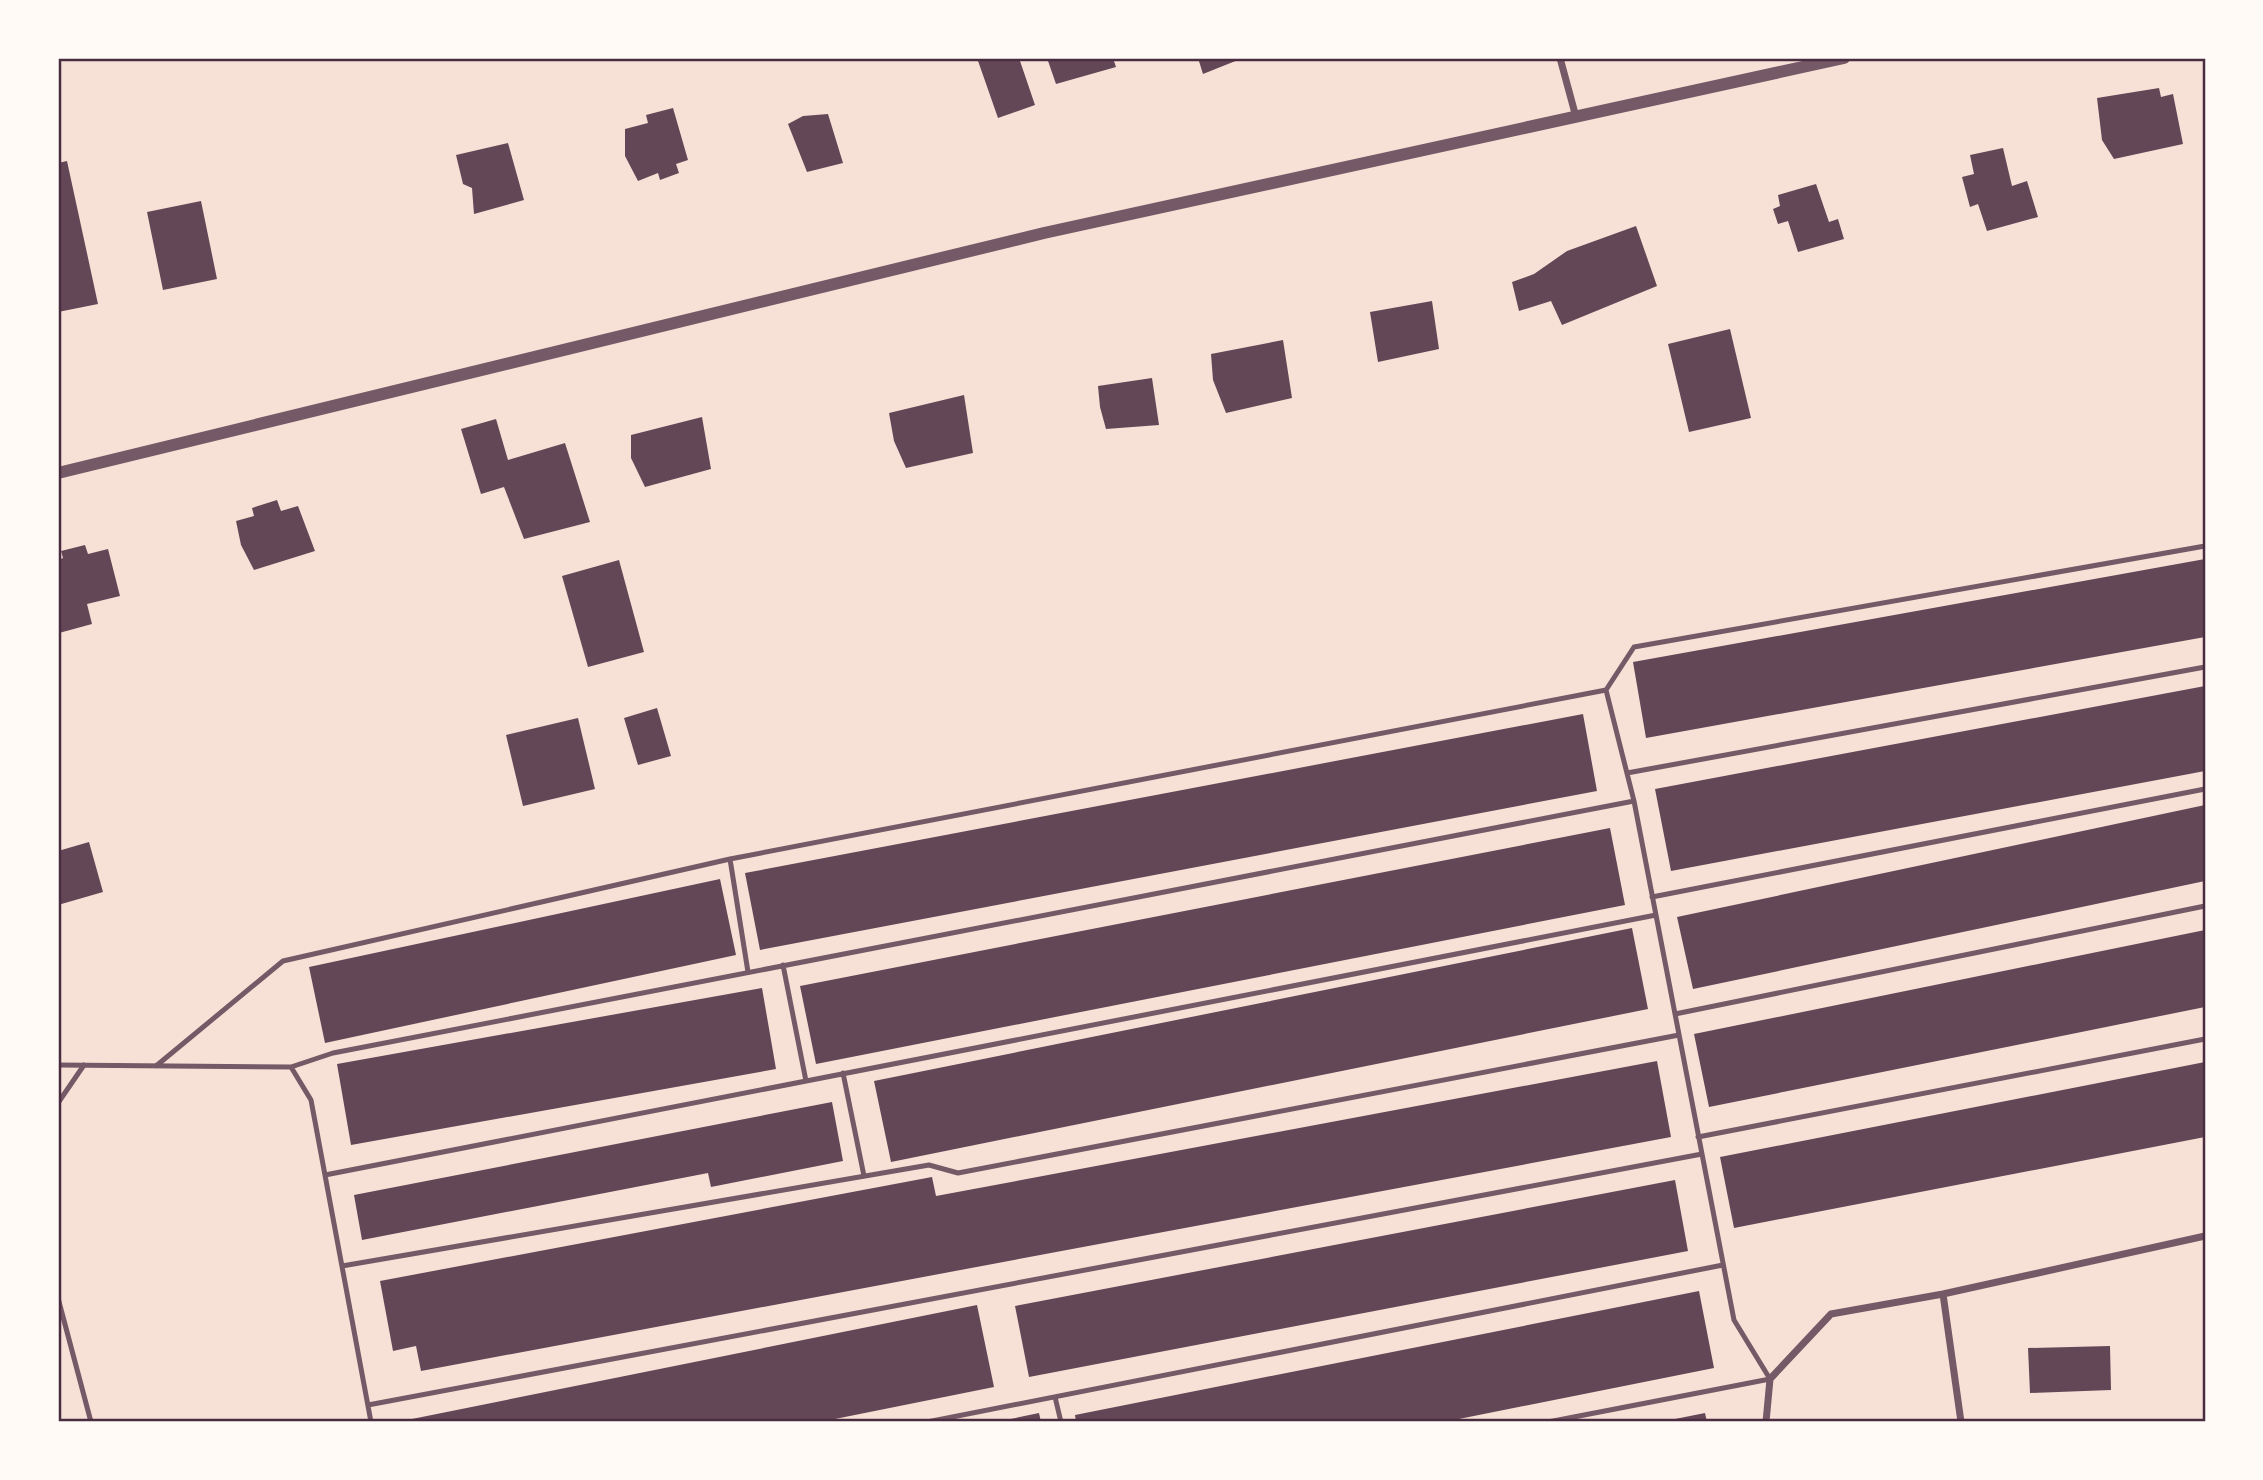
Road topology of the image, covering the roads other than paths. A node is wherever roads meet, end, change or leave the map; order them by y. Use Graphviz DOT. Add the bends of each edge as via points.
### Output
graph roads {
  1 [pos="1560,58"];
  2 [pos="1844,58"];
  3 [pos="1576,117"];
  4 [pos="58,473"];
  5 [pos="2205,546"];
  6 [pos="2205,667"];
  7 [pos="1606,690"];
  8 [pos="1627,773"];
  9 [pos="2205,789"];
  10 [pos="1634,801"];
  11 [pos="730,859"];
  12 [pos="1652,897"];
  13 [pos="2205,906"];
  14 [pos="1656,915"];
  15 [pos="783,965"];
  16 [pos="748,972"];
  17 [pos="1675,1014"];
  18 [pos="1679,1035"];
  19 [pos="2205,1039"];
  20 [pos="58,1065"];
  21 [pos="84,1065"];
  22 [pos="156,1066"];
  23 [pos="291,1067"];
  24 [pos="843,1073"];
  25 [pos="806,1081"];
  26 [pos="58,1103"];
  27 [pos="1698,1136"];
  28 [pos="1702,1154"];
  29 [pos="325,1175"];
  30 [pos="864,1176"];
  31 [pos="2205,1236"];
  32 [pos="1723,1265"];
  33 [pos="341,1266"];
  34 [pos="1943,1294"];
  35 [pos="58,1298"];
  36 [pos="1770,1379"];
  37 [pos="1055,1397"];
  38 [pos="368,1405"];
  39 [pos="91,1422"];
  40 [pos="371,1422"];
  41 [pos="927,1422"];
  42 [pos="1061,1422"];
  43 [pos="1548,1422"];
  44 [pos="1766,1422"];
  45 [pos="1961,1422"];
  1 -- 3 [label="street"];
  2 -- 3 [label="street"];
  3 -- 4 [label="street" via="1044,233"];
  5 -- 7 [label="lane" via="1634,647"];
  6 -- 8 [label="lane"];
  7 -- 8 [label="lane"];
  7 -- 11 [label="lane"];
  8 -- 10 [label="lane"];
  9 -- 12 [label="lane"];
  10 -- 12 [label="lane"];
  10 -- 15 [label="lane"];
  11 -- 16 [label="lane"];
  11 -- 22 [label="lane" via="284,961"];
  12 -- 14 [label="lane"];
  13 -- 17 [label="lane"];
  14 -- 17 [label="lane"];
  14 -- 24 [label="lane"];
  15 -- 16 [label="lane"];
  15 -- 25 [label="lane"];
  16 -- 23 [label="lane" via="333,1053"];
  17 -- 18 [label="lane"];
  18 -- 27 [label="lane"];
  18 -- 30 [label="lane" via="958,1173 929,1165"];
  19 -- 27 [label="lane"];
  20 -- 21 [label="lane"];
  21 -- 22 [label="lane"];
  21 -- 26 [label="lane"];
  22 -- 23 [label="lane"];
  23 -- 29 [label="lane" via="311,1100"];
  24 -- 25 [label="lane"];
  24 -- 30 [label="lane"];
  25 -- 29 [label="lane"];
  27 -- 28 [label="lane"];
  28 -- 32 [label="lane"];
  28 -- 38 [label="lane"];
  29 -- 33 [label="lane"];
  30 -- 33 [label="lane"];
  31 -- 34 [label="street"];
  32 -- 36 [label="lane" via="1734,1320"];
  32 -- 37 [label="lane"];
  33 -- 38 [label="lane"];
  34 -- 36 [label="street" via="1831,1314"];
  34 -- 45 [label="street"];
  35 -- 39 [label="lane"];
  36 -- 43 [label="lane"];
  36 -- 44 [label="street"];
  37 -- 41 [label="lane"];
  37 -- 42 [label="lane"];
  38 -- 40 [label="lane"];
}
